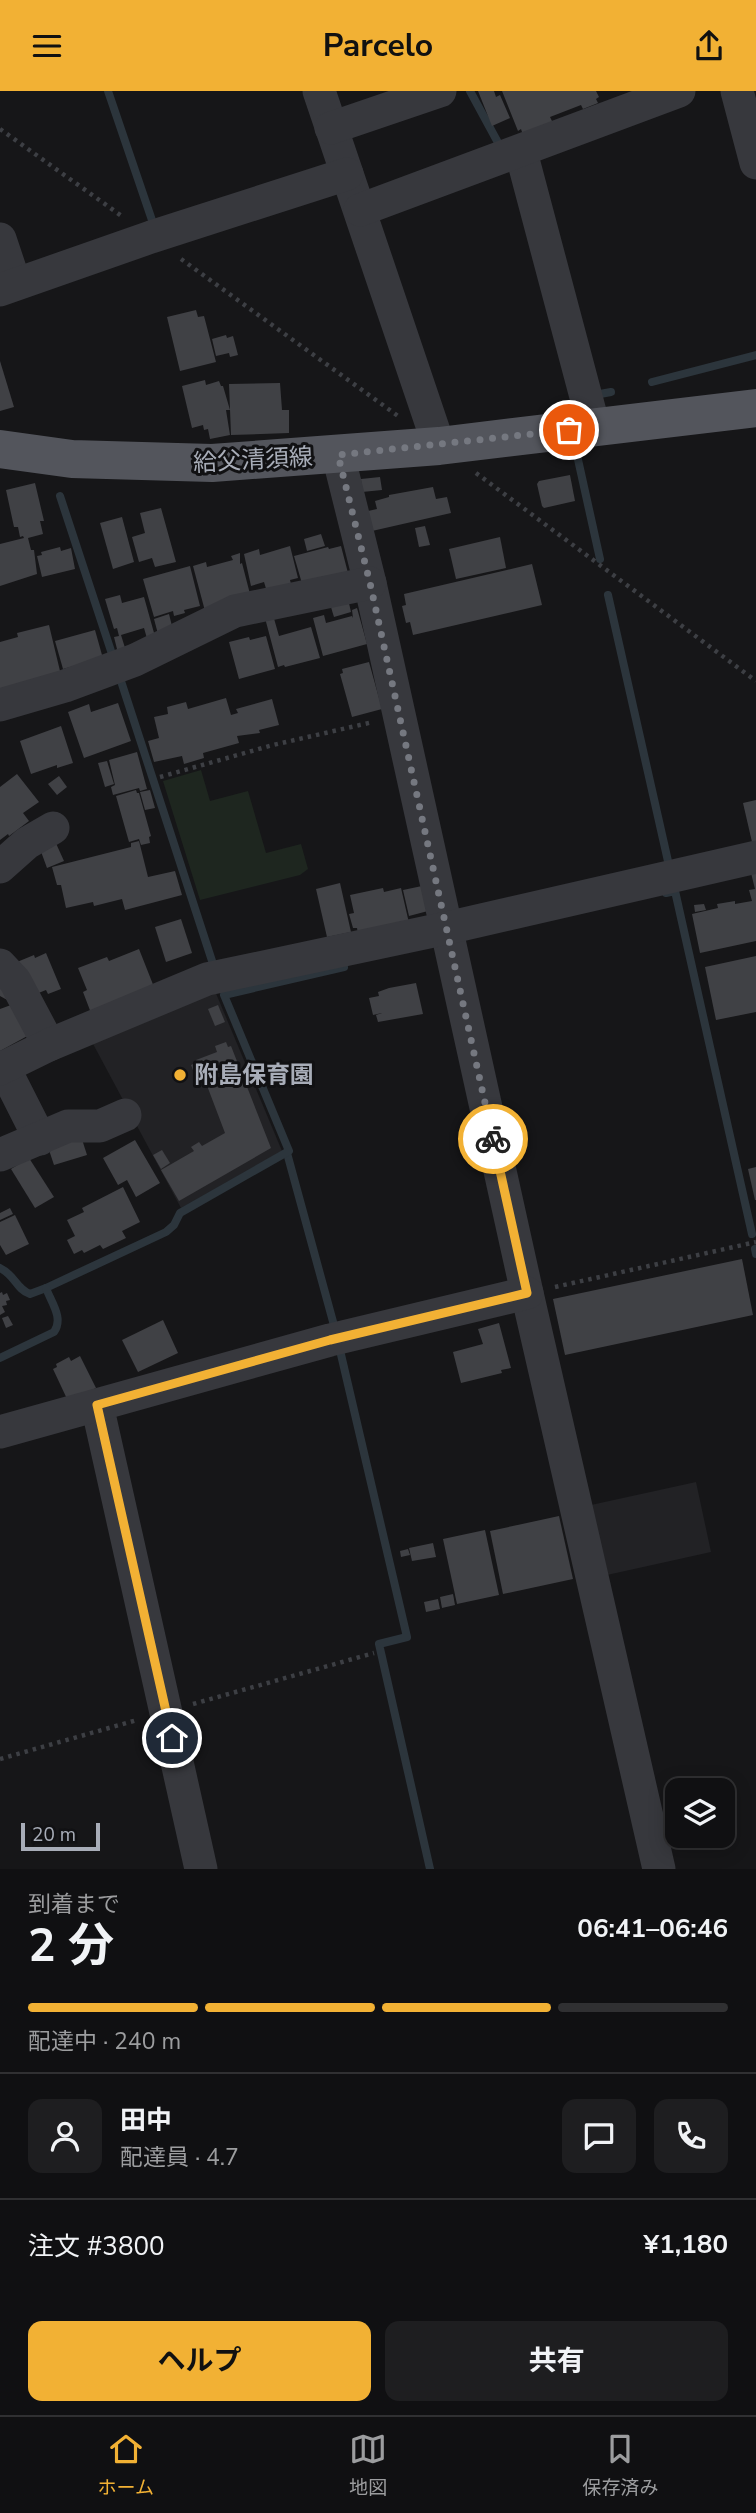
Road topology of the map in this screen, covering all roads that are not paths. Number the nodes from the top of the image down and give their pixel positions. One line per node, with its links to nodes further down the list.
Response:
1 (319, 91): 5 (street)
2 (440, 91): 5 (street)
3 (679, 91): 6 (street)
4 (737, 91): 7 (street)
5 (331, 128): 8 (street)
6 (520, 152): 9 (street); 13 (street)
7 (756, 163)
8 (346, 174): 9 (street); 11 (street)
9 (360, 211): 14 (street)
10 (0, 239): 11 (street)
11 (8, 287)
12 (756, 408): 13 (main road, 給父清須線)
13 (594, 427): 14 (main road, 給父清須線)
14 (439, 446): 16 (main road, 給父清須線)
15 (0, 449): 16 (main road, 給父清須線)
16 (338, 455): 17 (street)
17 (370, 583): 18 (street); 22 (street)
18 (0, 705)
19 (53, 828): 21 (street)
20 (756, 857): 22 (street)
21 (0, 867)
22 (447, 928): 24 (street); 29 (street)
23 (0, 965): 24 (street)
24 (49, 1045): 25 (street)
25 (2, 1069): 27 (street)
26 (125, 1115): 27 (street)
27 (40, 1139): 28 (street)
28 (0, 1155)
29 (527, 1293): 30 (street); 33 (street)
30 (97, 1405): 31 (street); 32 (street)
31 (0, 1432)
32 (201, 1869)
33 (659, 1869)

